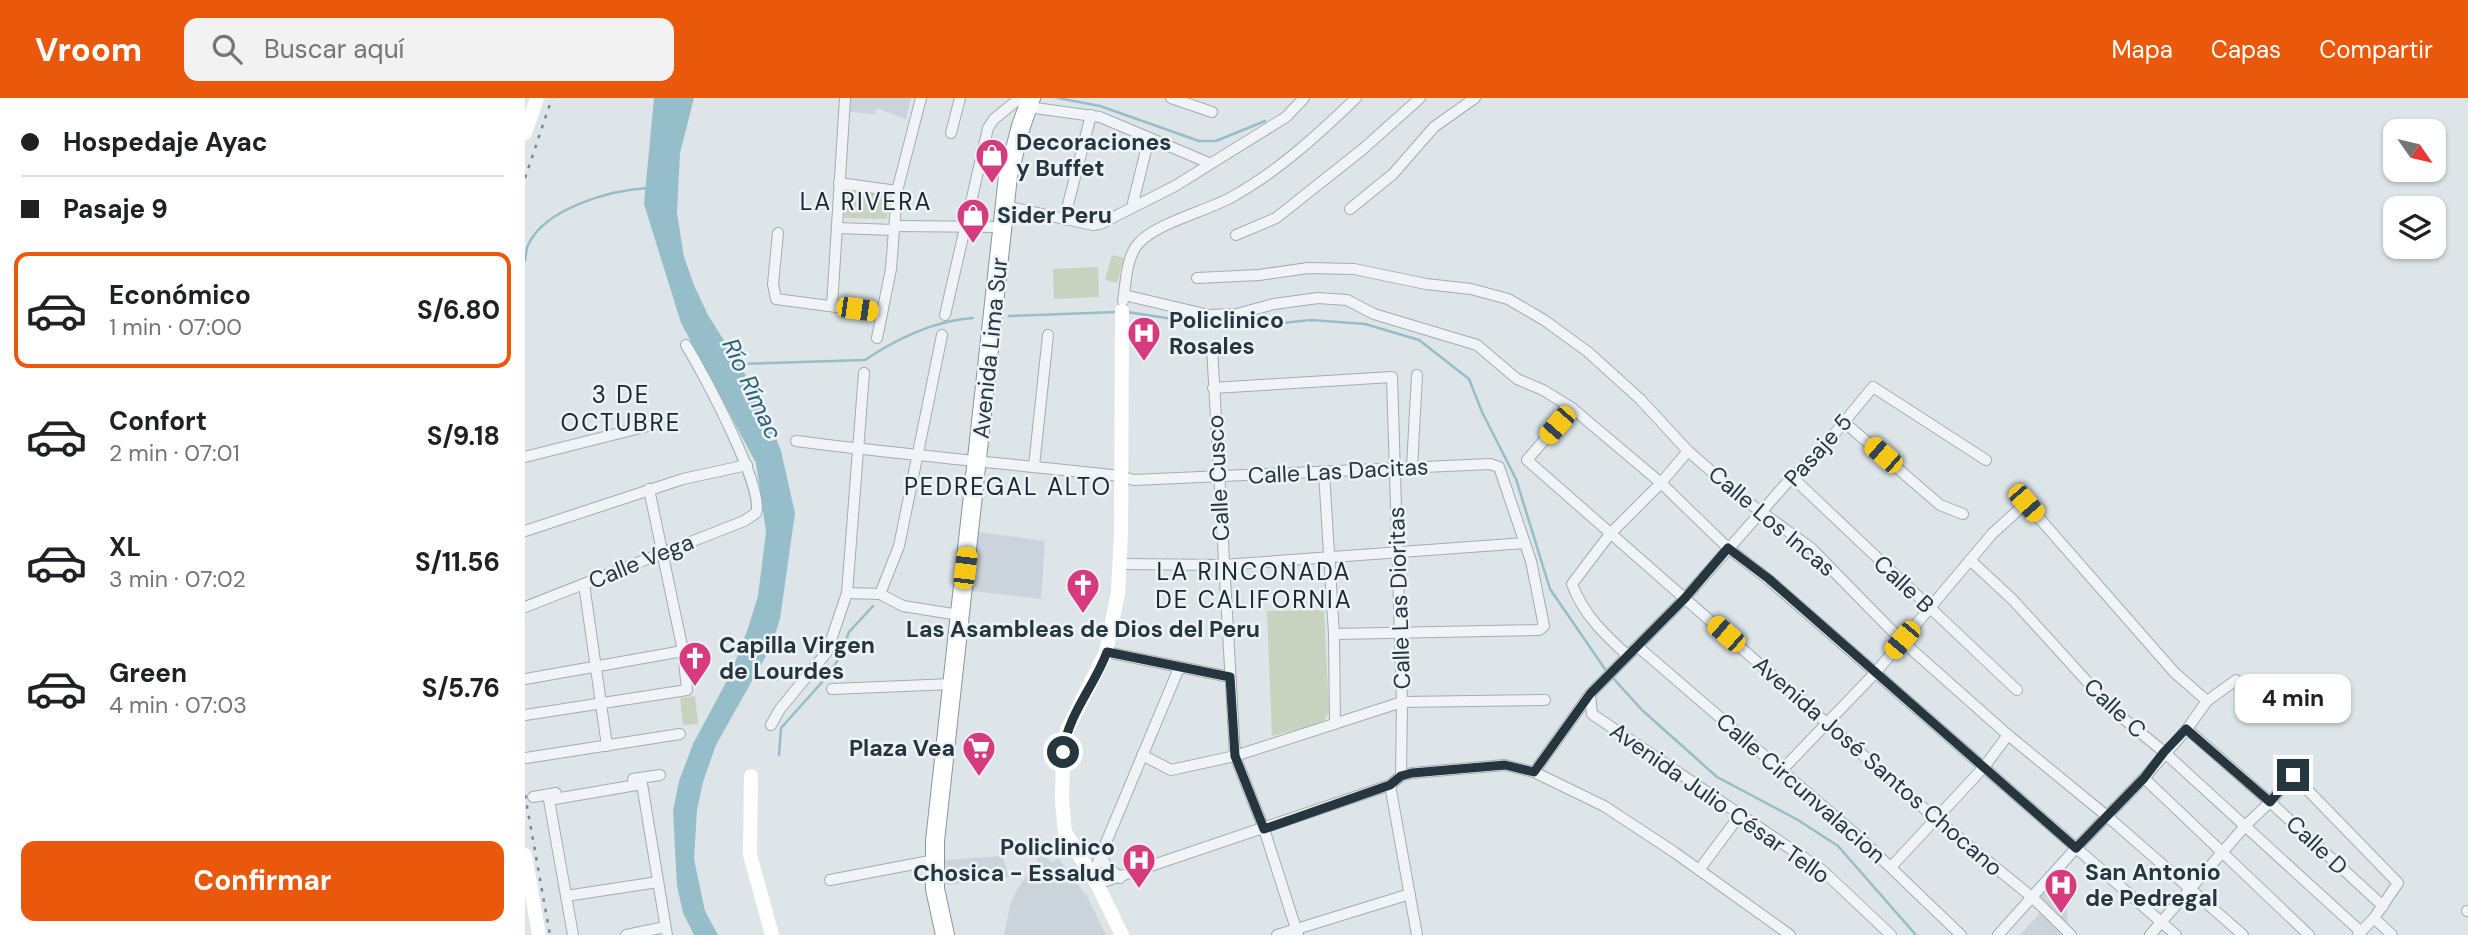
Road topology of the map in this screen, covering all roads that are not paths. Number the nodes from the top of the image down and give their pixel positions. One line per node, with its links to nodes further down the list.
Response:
1 (537, 98): 14 (street)
2 (845, 98): 17 (street)
3 (921, 98): 18 (street)
4 (960, 98): 13 (street)
5 (1171, 98): 11 (street)
6 (1304, 98): 16 (street)
7 (1356, 98): 30 (street)
8 (1420, 98): 28 (street)
9 (1475, 98): 21 (street)
10 (1026, 100): 12 (street); 19 (highway, Avenida Lima Sur); 26 (street)
11 (1212, 112)
12 (1091, 115): 15 (street); 22 (street)
13 (951, 133)
14 (525, 134)
15 (1149, 138): 16 (street); 20 (street)
16 (1209, 163): 20 (street)
17 (839, 183): 18 (street); 23 (street)
18 (897, 191): 24 (street)
19 (1005, 206): 22 (street); 25 (highway, Avenida Lima Sur)
20 (1132, 207): 22 (street)
21 (1350, 209)
22 (1064, 219)
23 (837, 228): 24 (street); 31 (street)
24 (894, 228): 26 (street); 33 (street)
25 (1002, 228): 26 (street); 51 (highway, Avenida Lima Sur)
26 (964, 229): 34 (street)
27 (778, 233): 31 (street)
28 (1236, 235)
29 (1197, 278): 48 (street, Calle Los Incas)
30 (1124, 295): 32 (street); 43 (street)
31 (832, 306): 33 (street)
32 (1122, 312): 58 (street)
33 (882, 313): 37 (street)
34 (945, 315)
35 (942, 335): 50 (street)
36 (1048, 335): 54 (street)
37 (877, 338)
38 (686, 345): 53 (street)
39 (1212, 347): 42 (street, Calle Cusco)
40 (864, 373): 47 (street)
41 (1417, 375): 55 (street)
42 (1213, 388): 56 (street, Calle Las Dioritas); 59 (street, Calle Cusco)
43 (1572, 408): 61 (street); 66 (street, Avenida José Santos Chocano)
44 (1844, 422): 52 (street, Pasaje 5); 60 (street, Pasaje 5); 64 (street)
45 (656, 424): 49 (street)
46 (796, 441): 47 (street, Calle Las Dacitas)
47 (859, 449): 50 (street, Calle Las Dacitas); 76 (street)
48 (1688, 451): 61 (street); 63 (street, Calle Los Incas)
49 (525, 457)
50 (917, 457): 51 (street, Calle Las Dacitas); 77 (street)
51 (977, 460): 54 (street, Calle Las Dacitas); 81 (highway, Avenida Lima Sur)
52 (1986, 460)
53 (747, 465): 62 (street); 69 (street, Calle Vega)
54 (1034, 466): 58 (street, Calle Las Dacitas)
55 (1412, 467): 56 (street, Calle Las Dacitas); 67 (street, Calle Las Dacitas)
56 (1394, 468): 57 (street, Calle Las Dacitas); 70 (street, Calle Las Dioritas)
57 (1324, 472): 59 (street, Calle Las Dacitas); 71 (street)
58 (1120, 476): 59 (street, Calle Las Dacitas); 73 (street)
59 (1217, 477): 74 (street, Calle Cusco)
60 (1792, 478): 63 (street, Pasaje 5); 80 (street, Calle B)
61 (1661, 483): 66 (street); 68 (street)
62 (649, 489): 65 (street); 69 (street)
63 (1763, 511): 68 (street, Pasaje 5); 84 (street, Calle Los Incas)
64 (1963, 514)
65 (525, 531)
66 (1610, 534): 78 (street, Avenida José Santos Chocano); 88 (street)
67 (1525, 543): 70 (street); 83 (street)
68 (1728, 548): 78 (street, Pasaje 5); 91 (street)
69 (663, 552): 75 (street, Calle Vega); 86 (street)
70 (1397, 553): 71 (street); 83 (street, Calle Las Dioritas)
71 (1330, 556): 74 (street); 82 (street)
72 (1970, 560): 80 (street); 100 (street); 111 (street, Calle C)
73 (1121, 564): 74 (street); 87 (street)
74 (1223, 565): 92 (street, Calle Cusco)
75 (584, 584): 79 (street, Calle Vega); 89 (street)
76 (847, 593): 77 (street); 106 (street)
77 (880, 594): 81 (street)
78 (1685, 598): 85 (street, Pasaje 5); 105 (street, Avenida José Santos Chocano)
79 (525, 607)
80 (1931, 608): 84 (street); 97 (street, Calle B)
81 (959, 615): 95 (highway, Avenida Lima Sur)
82 (1333, 634): 83 (street); 104 (street)
83 (1400, 634): 101 (street, Calle Las Dioritas)
84 (1902, 640): 91 (street); 109 (street, Calle Los Incas)
85 (1637, 646): 88 (street, Pasaje 5); 116 (street, Calle Circunvalacion)
86 (683, 651): 89 (street); 102 (street)
87 (1107, 652): 90 (street); 139 (street)
88 (1627, 655): 98 (street, Pasaje 5)
89 (596, 667): 93 (street); 102 (street)
90 (1179, 668): 92 (street); 112 (street)
91 (1876, 673): 105 (street); 115 (street)
92 (1230, 677): 113 (street, Calle Cusco)
93 (525, 679)
94 (2236, 680): 100 (street)
95 (952, 684): 96 (street); 134 (highway, Avenida Lima Sur)
96 (832, 689)
97 (2017, 690)
98 (1590, 694): 117 (street, Pasaje 5); 125 (street, Avenida Julio César Tello)
99 (1545, 700): 101 (street)
100 (2207, 701): 107 (street)
101 (1402, 702): 104 (street); 120 (street, Calle Las Dioritas)
102 (601, 703): 103 (street); 110 (street)
103 (525, 715)
104 (1335, 724): 113 (street)
105 (1828, 724): 116 (street); 127 (street, Avenida José Santos Chocano)
106 (771, 725)
107 (2186, 729): 111 (street); 124 (street, Calle D)
108 (680, 734): 110 (street)
109 (2008, 735): 115 (street); 126 (street, Calle Los Incas)
110 (607, 746): 114 (street)
111 (2164, 752): 121 (street); 128 (street, Calle C)
112 (1142, 755): 113 (street); 133 (street)
113 (1235, 756): 129 (street, Calle Cusco)
114 (526, 758)
115 (1984, 767): 127 (street); 130 (street)
116 (1782, 770): 135 (street, Calle Circunvalacion)
117 (1534, 772): 120 (street); 136 (street)
118 (660, 775): 123 (street)
119 (751, 776): 154 (street)
120 (1401, 776): 122 (street)
121 (2144, 778): 126 (street); 131 (street)
122 (1390, 785): 129 (street); 142 (street)
123 (533, 797)
124 (2270, 802): 128 (street); 145 (street, Calle D); 145 (street)
125 (1740, 815): 136 (street); 160 (street, Avenida Julio César Tello)
126 (2108, 817): 130 (street); 141 (street, Calle Los Incas)
127 (1936, 819): 135 (street); 144 (street, Avenida José Santos Chocano)
128 (2246, 825): 131 (street); 150 (street, Calle C)
129 (1264, 829): 137 (street); 149 (street, Calle Cusco)
130 (2076, 848): 144 (street); 147 (street)
131 (2222, 852): 141 (street); 167 (street)
132 (525, 855): 151 (street)
133 (1101, 855): 137 (street); 139 (street)
134 (935, 860): 138 (street); 155 (highway, Avenida Lima Sur)
135 (1891, 867): 161 (street, Calle Circunvalacion)
136 (1699, 870): 159 (street)
137 (1120, 878): 139 (street)
138 (830, 880)
139 (1095, 880): 156 (street)
140 (658, 882): 143 (street); 143 (street); 148 (street)
141 (2191, 888): 147 (street); 166 (street, Calle Los Incas)
142 (1410, 894): 149 (street); 158 (street)
143 (566, 897): 152 (street)
144 (2032, 897): 162 (street); 163 (street, Avenida José Santos Chocano)
145 (2383, 905): 146 (street)
146 (2374, 918): 150 (street); 168 (street)
147 (2161, 922): 164 (street); 165 (street)
148 (666, 931): 153 (street)
149 (1297, 932): 157 (street)
150 (2360, 934)
151 (539, 935)
152 (573, 935)
153 (627, 935)
154 (772, 935)
155 (945, 935)
156 (1122, 935)
157 (1277, 935)
158 (1417, 935)
159 (1790, 935)
160 (1891, 935)
161 (1961, 935)
162 (1998, 935)
163 (2071, 935)
164 (2150, 935)
165 (2176, 935)
166 (2243, 935)
167 (2309, 935)
168 (2392, 935)

